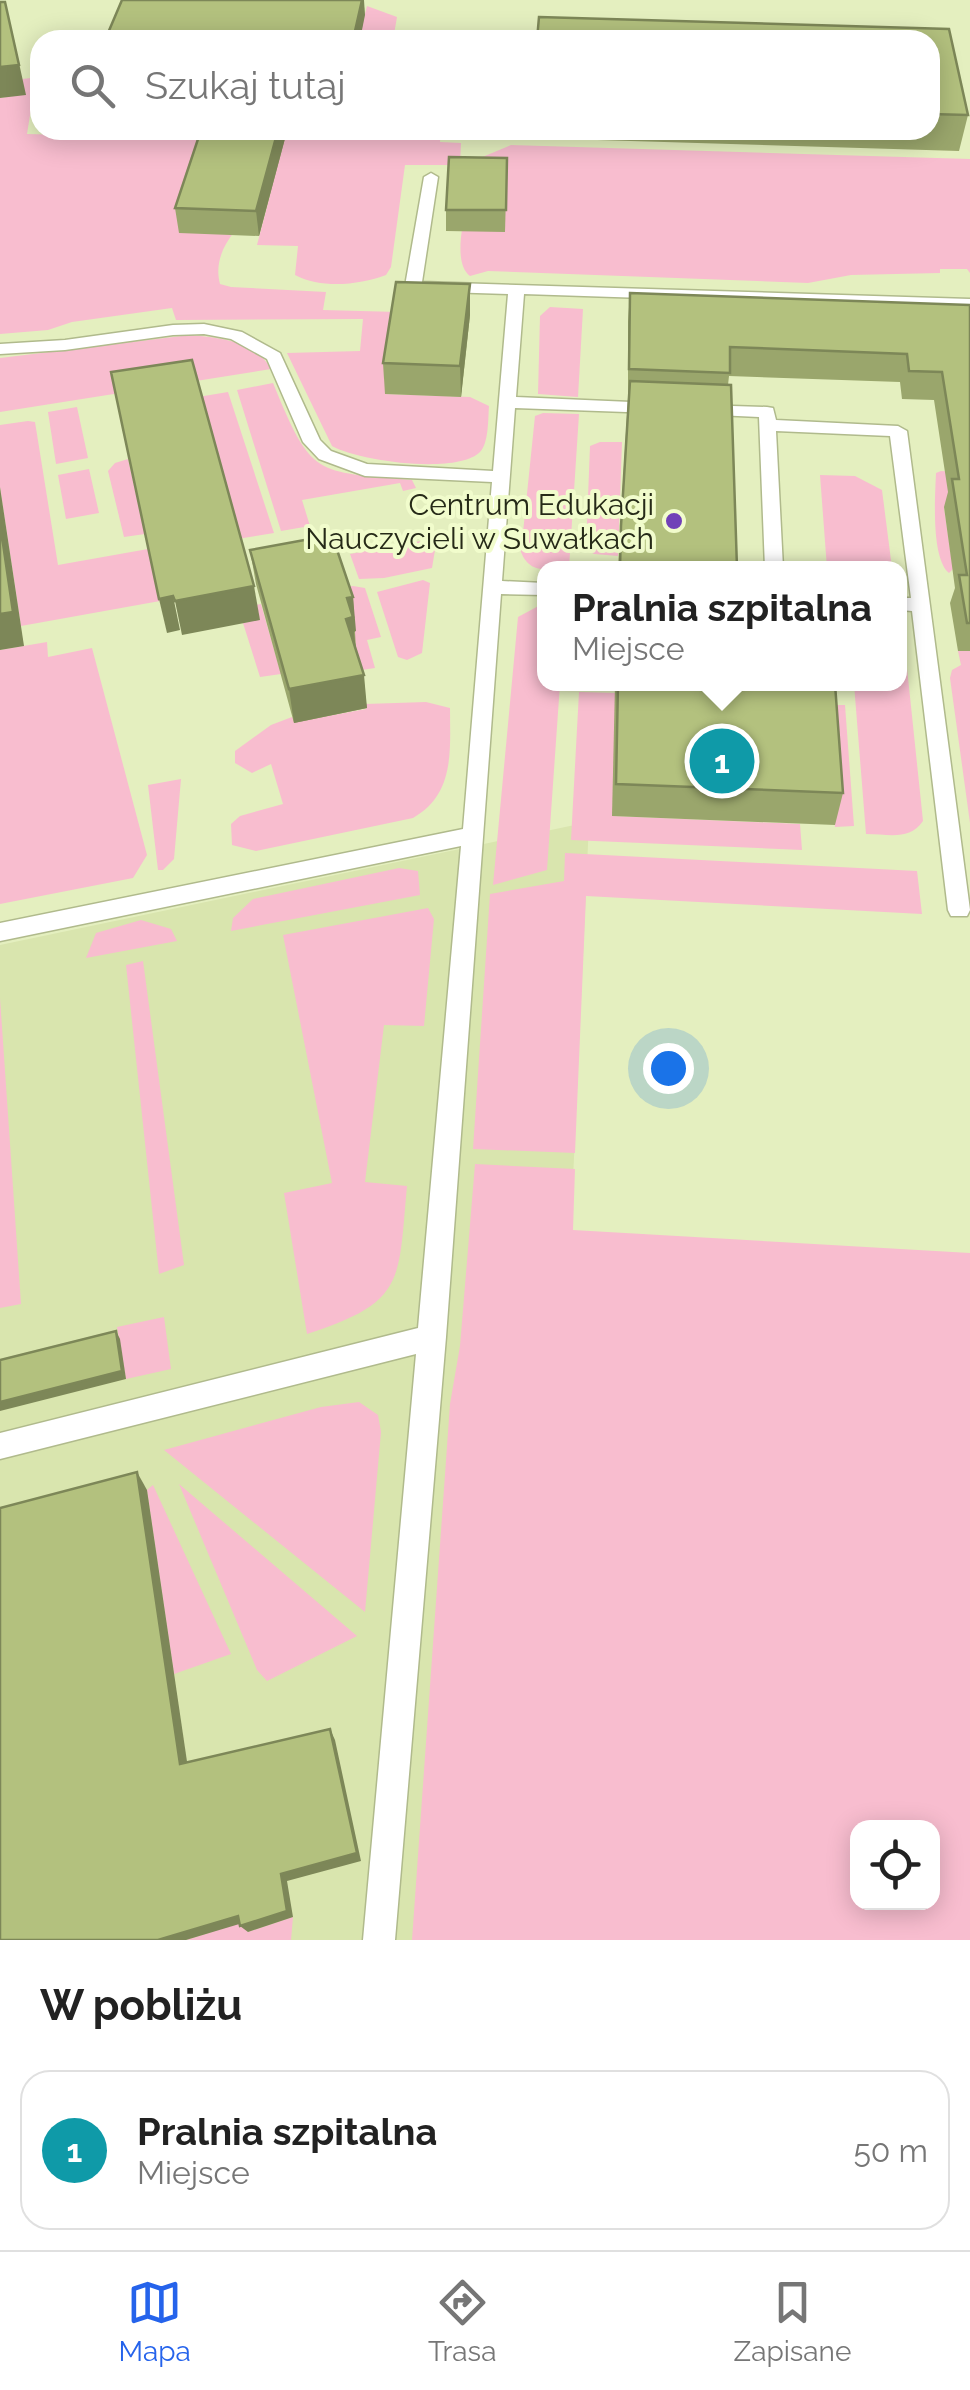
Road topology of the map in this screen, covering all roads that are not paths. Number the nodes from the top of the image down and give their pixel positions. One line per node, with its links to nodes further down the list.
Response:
1 (431, 176): 2 (lane)
2 (516, 289): 3 (lane); 5 (lane)
3 (970, 304)
4 (0, 349): 7 (lane)
5 (508, 402): 6 (lane); 7 (lane)
6 (767, 425): 8 (lane); 9 (lane)
7 (502, 477): 11 (lane)
8 (774, 561)
9 (907, 561)
10 (907, 562): 13 (lane)
11 (494, 587): 12 (lane); 14 (lane)
12 (537, 589)
13 (910, 605): 15 (lane)
14 (473, 835): 16 (lane); 17 (lane)
15 (959, 910)
16 (0, 932)
17 (433, 1336): 18 (lane); 19 (lane)
18 (0, 1446)
19 (379, 1940)

